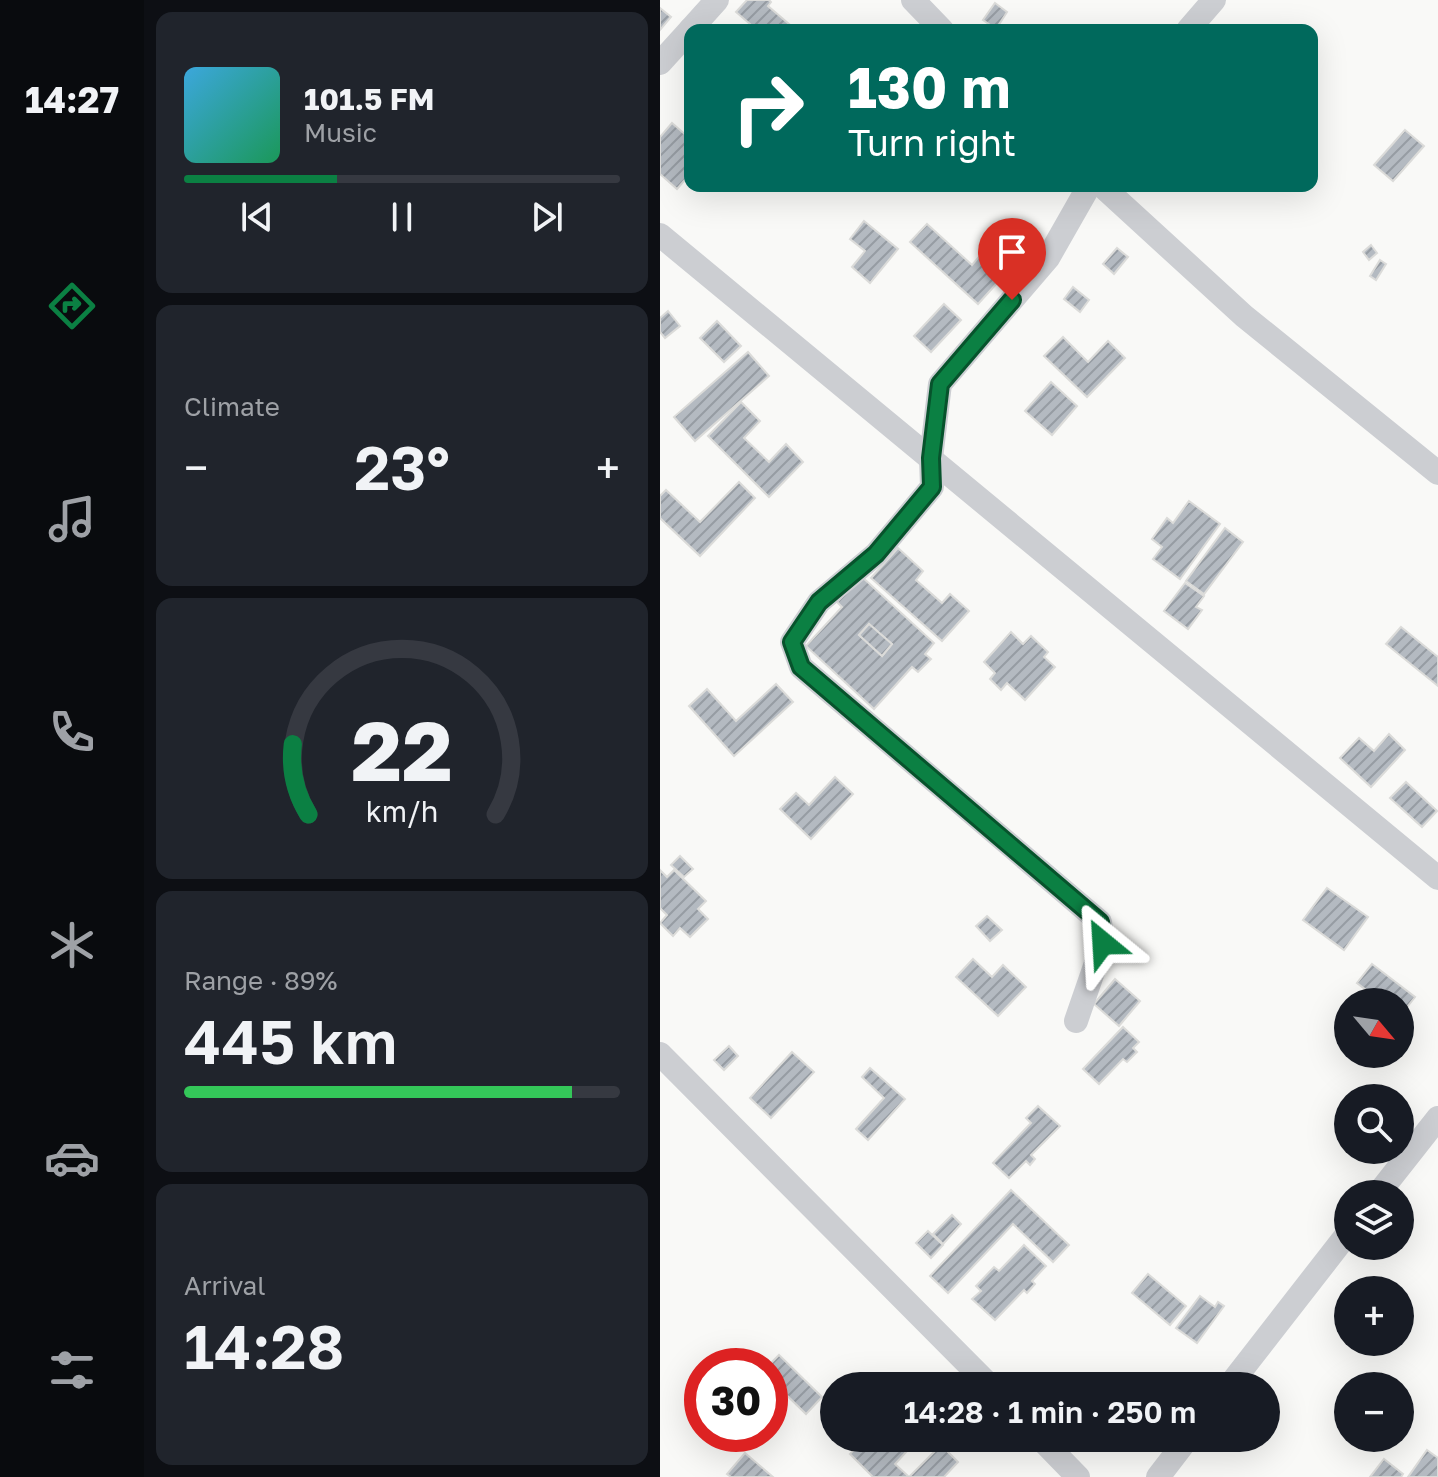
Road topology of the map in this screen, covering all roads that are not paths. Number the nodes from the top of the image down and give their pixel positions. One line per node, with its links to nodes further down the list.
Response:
1 (717, 0): 4 (street)
2 (913, 0): 5 (street)
3 (1214, 0): 6 (street)
4 (695, 24)
5 (936, 24)
6 (1193, 24)
7 (684, 37): 8 (street)
8 (660, 63)
9 (1086, 192): 12 (street)
10 (1109, 192): 13 (street)
11 (660, 235): 12 (street)
12 (931, 458): 14 (street); 15 (street)
13 (1438, 473)
14 (1438, 878)
15 (1076, 1021)
16 (660, 1054): 20 (street)
17 (1438, 1118): 18 (street)
18 (1389, 1180)
19 (1334, 1251): 21 (street)
20 (976, 1372)
21 (1240, 1372)
22 (1054, 1452): 24 (street)
23 (1177, 1452): 25 (street)
24 (1078, 1477)
25 (1158, 1477)

